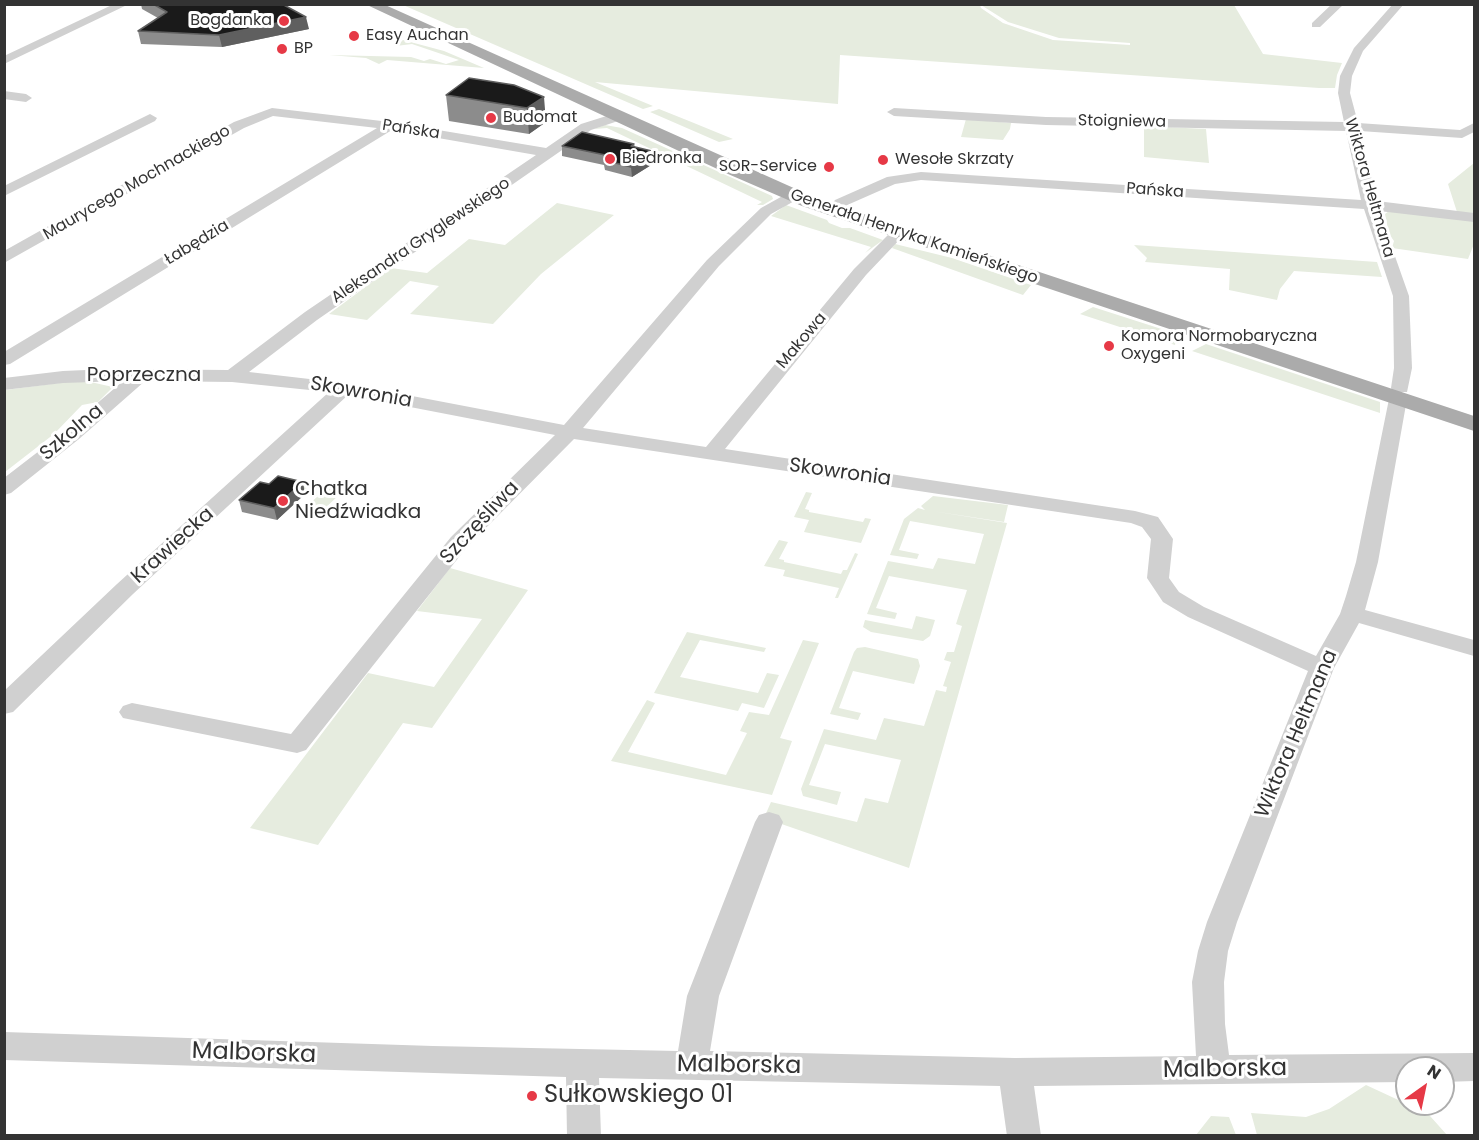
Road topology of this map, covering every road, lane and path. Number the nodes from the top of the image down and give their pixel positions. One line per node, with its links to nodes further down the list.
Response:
1 (114, 4): 8 (street)
2 (124, 4): 8 (street)
3 (370, 4): 14 (main road, Generała Henryka Kamieńskiego)
4 (386, 4): 24 (main road, Generała Henryka Kamieńskiego)
5 (1339, 4): 7 (street)
6 (1395, 5): 17 (street, Wiktora Heltmana)
7 (1316, 25)
8 (70, 31): 9 (street)
9 (4, 61)
10 (4, 95): 11 (street)
11 (26, 98)
12 (272, 112): 16 (street, Pańska); 28 (street, Maurycego Mochnackiego)
13 (894, 112): 17 (street, Stoigniewa)
14 (616, 117): 19 (street, Aleksandra Gryglewskiego); 23 (main road, Generała Henryka Kamieńskiego)
15 (150, 118): 21 (street)
16 (390, 126): 19 (street, Pańska); 29 (street, Łabędzia)
17 (1351, 127): 18 (street, Stoigniewa); 25 (street, Wiktora Heltmana)
18 (1470, 133)
19 (550, 153): 31 (street, Aleksandra Gryglewskiego)
20 (4, 175): 21 (street)
21 (29, 179): 22 (street)
22 (4, 192)
23 (793, 196): 27 (main road, Generała Henryka Kamieńskiego); 38 (street, Szczęśliwa)
24 (840, 203): 25 (street, Pańska); 35 (main road, Generała Henryka Kamieńskiego)
25 (1370, 205): 26 (street, Pańska); 35 (street, Wiktora Heltmana)
26 (1474, 217)
27 (898, 233): 35 (main road, Generała Henryka Kamieńskiego); 39 (street, Makowa)
28 (4, 258)
29 (4, 360)
30 (139, 376): 31 (street, Poprzeczna); 33 (street, Poprzeczna); 40 (street, Szkolna)
31 (232, 376): 32 (street, Poprzeczna)
32 (283, 380): 34 (street, Skowronia)
33 (4, 384)
34 (344, 389): 38 (street, Skowronia); 44 (street, Krawiecka)
35 (1399, 393): 36 (main road, Generała Henryka Kamieńskiego); 37 (main road, Generała Henryka Kamieńskiego); 41 (street, Wiktora Heltmana)
36 (1474, 412)
37 (1474, 424)
38 (569, 432): 39 (street, Skowronia); 45 (street, Szczęśliwa)
39 (711, 454): 43 (street, Skowronia)
40 (4, 489)
41 (1352, 614): 42 (street); 43 (street, Wiktora Heltmana)
42 (1474, 648)
43 (1322, 668): 51 (street, Wiktora Heltmana)
44 (4, 706)
45 (132, 712)
46 (769, 822): 49 (street)
47 (4, 1046): 48 (street, Malborska)
48 (582, 1062): 49 (street, Malborska); 53 (street)
49 (694, 1065): 52 (street, Malborska)
50 (1474, 1067): 51 (street, Malborska)
51 (1214, 1070): 52 (street, Malborska)
52 (1015, 1072): 54 (street)
53 (584, 1136)
54 (1024, 1136)

